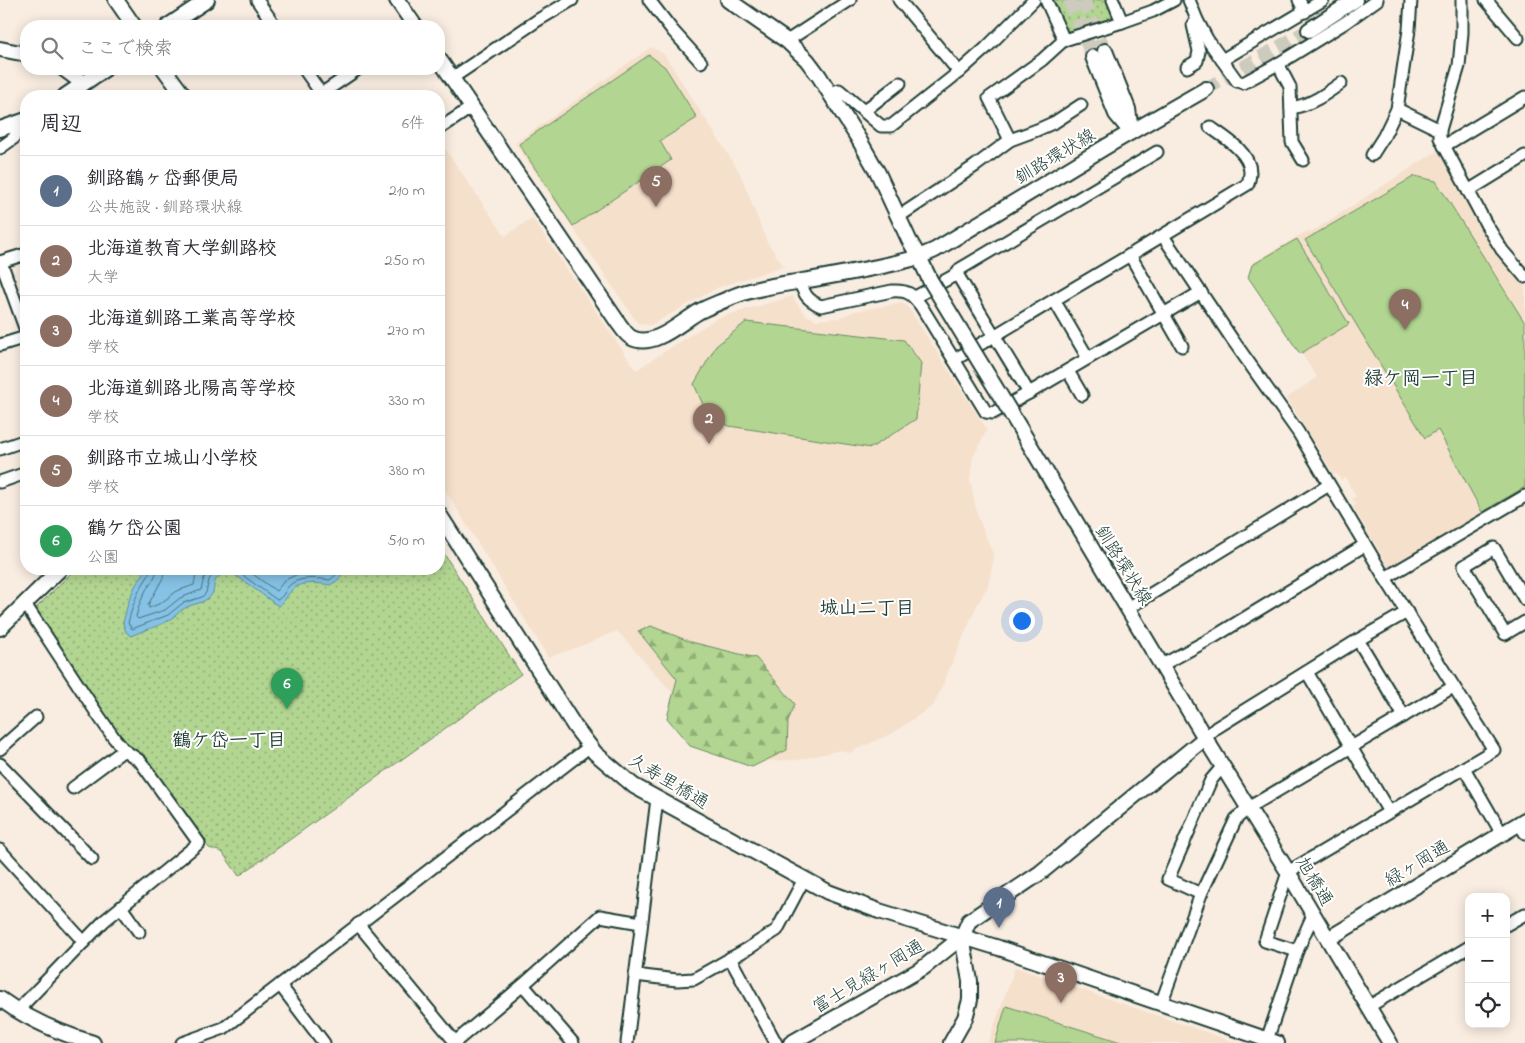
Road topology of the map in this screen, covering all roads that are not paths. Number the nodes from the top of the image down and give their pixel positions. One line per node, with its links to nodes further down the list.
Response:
1 (116, 0): 23 (street)
2 (207, 0): 24 (street)
3 (257, 0): 25 (street)
4 (397, 0): 26 (street)
5 (572, 0): 47 (street)
6 (649, 0): 37 (street)
7 (728, 0): 32 (street)
8 (850, 0): 32 (street)
9 (899, 0): 41 (street)
10 (1034, 0): 41 (street)
11 (1046, 0): 31 (street)
12 (1113, 0): 28 (street)
13 (1174, 0): 28 (street)
14 (1190, 0): 27 (street)
15 (1299, 0): 22 (street)
16 (1323, 0): 22 (street)
17 (1355, 0): 29 (street)
18 (1377, 0): 38 (street)
19 (1411, 0): 61 (street)
20 (1462, 0): 68 (street)
21 (1486, 0): 30 (street)
22 (1305, 12): 36 (street)
23 (130, 20)
24 (177, 20)
25 (271, 20)
26 (411, 20)
27 (1197, 20): 36 (street); 39 (street)
28 (1122, 22): 31 (street)
29 (1309, 30)
30 (1518, 38)
31 (1064, 40): 70 (street)
32 (787, 41): 56 (street)
33 (0, 49): 34 (street)
34 (20, 53)
35 (1099, 54): 69 (street)
36 (1222, 60): 38 (street)
37 (701, 62)
38 (1278, 64): 60 (street)
39 (1187, 67)
40 (445, 68): 47 (street)
41 (959, 72): 62 (street)
42 (72, 75): 49 (street)
43 (96, 75): 49 (street)
44 (168, 75): 53 (street)
45 (308, 75): 54 (street)
46 (350, 75): 55 (street)
47 (452, 78): 59 (street)
48 (1341, 82): 60 (street)
49 (83, 83): 52 (street)
50 (900, 83): 62 (street)
51 (1206, 89): 69 (street, 釧路環状線)
52 (73, 90)
53 (180, 90)
54 (319, 90)
55 (329, 90)
56 (830, 93): 62 (street); 78 (street)
57 (1525, 97): 71 (street)
58 (1081, 105): 70 (street)
59 (472, 107): 64 (street); 86 (street)
60 (1291, 108): 76 (street)
61 (1398, 109): 68 (street); 74 (street)
62 (864, 111)
63 (20, 123): 67 (street)
64 (445, 125)
65 (20, 127): 72 (street)
66 (1210, 127): 79 (street)
67 (0, 129)
68 (1440, 130): 71 (street)
69 (1131, 132): 82 (street, 釧路環状線)
70 (1010, 140): 78 (street)
71 (1444, 146): 77 (street)
72 (0, 148)
73 (1157, 152): 84 (street)
74 (1372, 156)
75 (1525, 156): 77 (street)
76 (1302, 160)
77 (1468, 191): 85 (street)
78 (898, 217): 82 (street)
79 (1163, 236): 80 (street); 87 (street)
80 (1130, 255): 89 (street); 90 (street)
81 (20, 256): 83 (street)
82 (919, 257): 86 (street); 113 (street, 釧路環状線, bridge)
83 (0, 262): 91 (street)
84 (957, 274): 88 (street); 92 (street)
85 (1525, 277)
86 (799, 281): 88 (street)
87 (1201, 292): 90 (street); 105 (street)
88 (915, 298): 97 (street)
89 (1054, 300): 92 (street); 96 (street)
90 (1163, 314): 95 (street); 96 (street)
91 (20, 315)
92 (994, 336): 97 (street); 99 (street)
93 (20, 339): 94 (street)
94 (0, 345)
95 (1182, 346)
96 (1088, 358): 98 (street)
97 (954, 360): 99 (street)
98 (1068, 370): 99 (street); 100 (street)
99 (1028, 393)
100 (1082, 395)
101 (20, 442): 102 (street)
102 (0, 449)
103 (20, 475): 104 (street)
104 (0, 482)
105 (1329, 485): 108 (street); 113 (street)
106 (1525, 496): 110 (street)
107 (445, 523): 124 (street, 久寿里橋通)
108 (1365, 545): 110 (street); 118 (street)
109 (54, 575): 112 (street)
110 (1385, 578): 114 (street)
111 (1525, 600): 115 (street)
112 (25, 604): 116 (street); 127 (street)
113 (1128, 608): 118 (street, 釧路環状線)
114 (1407, 612): 117 (street); 120 (street)
115 (1525, 622)
116 (0, 628)
117 (1358, 640): 119 (street); 121 (street)
118 (1162, 665): 123 (street, 釧路環状線)
119 (1307, 672): 123 (street); 125 (street)
120 (1453, 687): 121 (street); 130 (street)
121 (1404, 716): 125 (street)
122 (36, 717): 126 (street)
123 (1205, 738): 129 (street, 旭橋通); 149 (street)
124 (589, 747): 132 (street, 久寿里橋通); 147 (street)
125 (1352, 748): 133 (street); 134 (street)
126 (0, 749)
127 (124, 750): 131 (street); 142 (street)
128 (0, 764): 138 (street)
129 (1223, 766): 133 (street, 旭橋通); 141 (street)
130 (1464, 768): 134 (street); 136 (street)
131 (74, 788)
132 (657, 799): 140 (street, 久寿里橋通); 145 (street)
133 (1248, 808): 139 (street, 旭橋通); 141 (street)
134 (1389, 812): 139 (street)
135 (1523, 826): 136 (street, 緑ヶ岡通)
136 (1502, 834): 150 (street, 緑ヶ岡通)
137 (0, 850): 151 (street)
138 (92, 860)
139 (1288, 872): 144 (street, 旭橋通); 153 (street)
140 (804, 879): 149 (street, 久寿里橋通); 154 (street)
141 (1201, 894): 159 (street)
142 (121, 907): 148 (street); 151 (street)
143 (1525, 914): 146 (street)
144 (1313, 915): 150 (street, 旭橋通); 153 (street)
145 (641, 922): 155 (street); 156 (street)
146 (1510, 923)
147 (358, 924): 157 (street); 166 (street)
148 (139, 932)
149 (962, 937): 159 (street, 久寿里橋通); 170 (street, 富士見緑ヶ岡通); 171 (street)
150 (1328, 939): 160 (street, 旭橋通)
151 (84, 942): 161 (street)
152 (1465, 949): 160 (street)
153 (1297, 951): 162 (street)
154 (730, 958): 155 (street); 169 (street)
155 (635, 975): 168 (street)
156 (523, 985): 166 (street); 167 (street)
157 (280, 986): 164 (street); 165 (street)
158 (0, 999): 161 (street)
159 (1162, 1004): 162 (street, 久寿里橋通)
160 (1368, 1007): 172 (street, 旭橋通)
161 (17, 1011): 163 (street)
162 (1272, 1041)
163 (93, 1043)
164 (182, 1043)
165 (324, 1043)
166 (455, 1043)
167 (573, 1043)
168 (627, 1043)
169 (776, 1043)
170 (791, 1043)
171 (951, 1043)
172 (1390, 1043)

